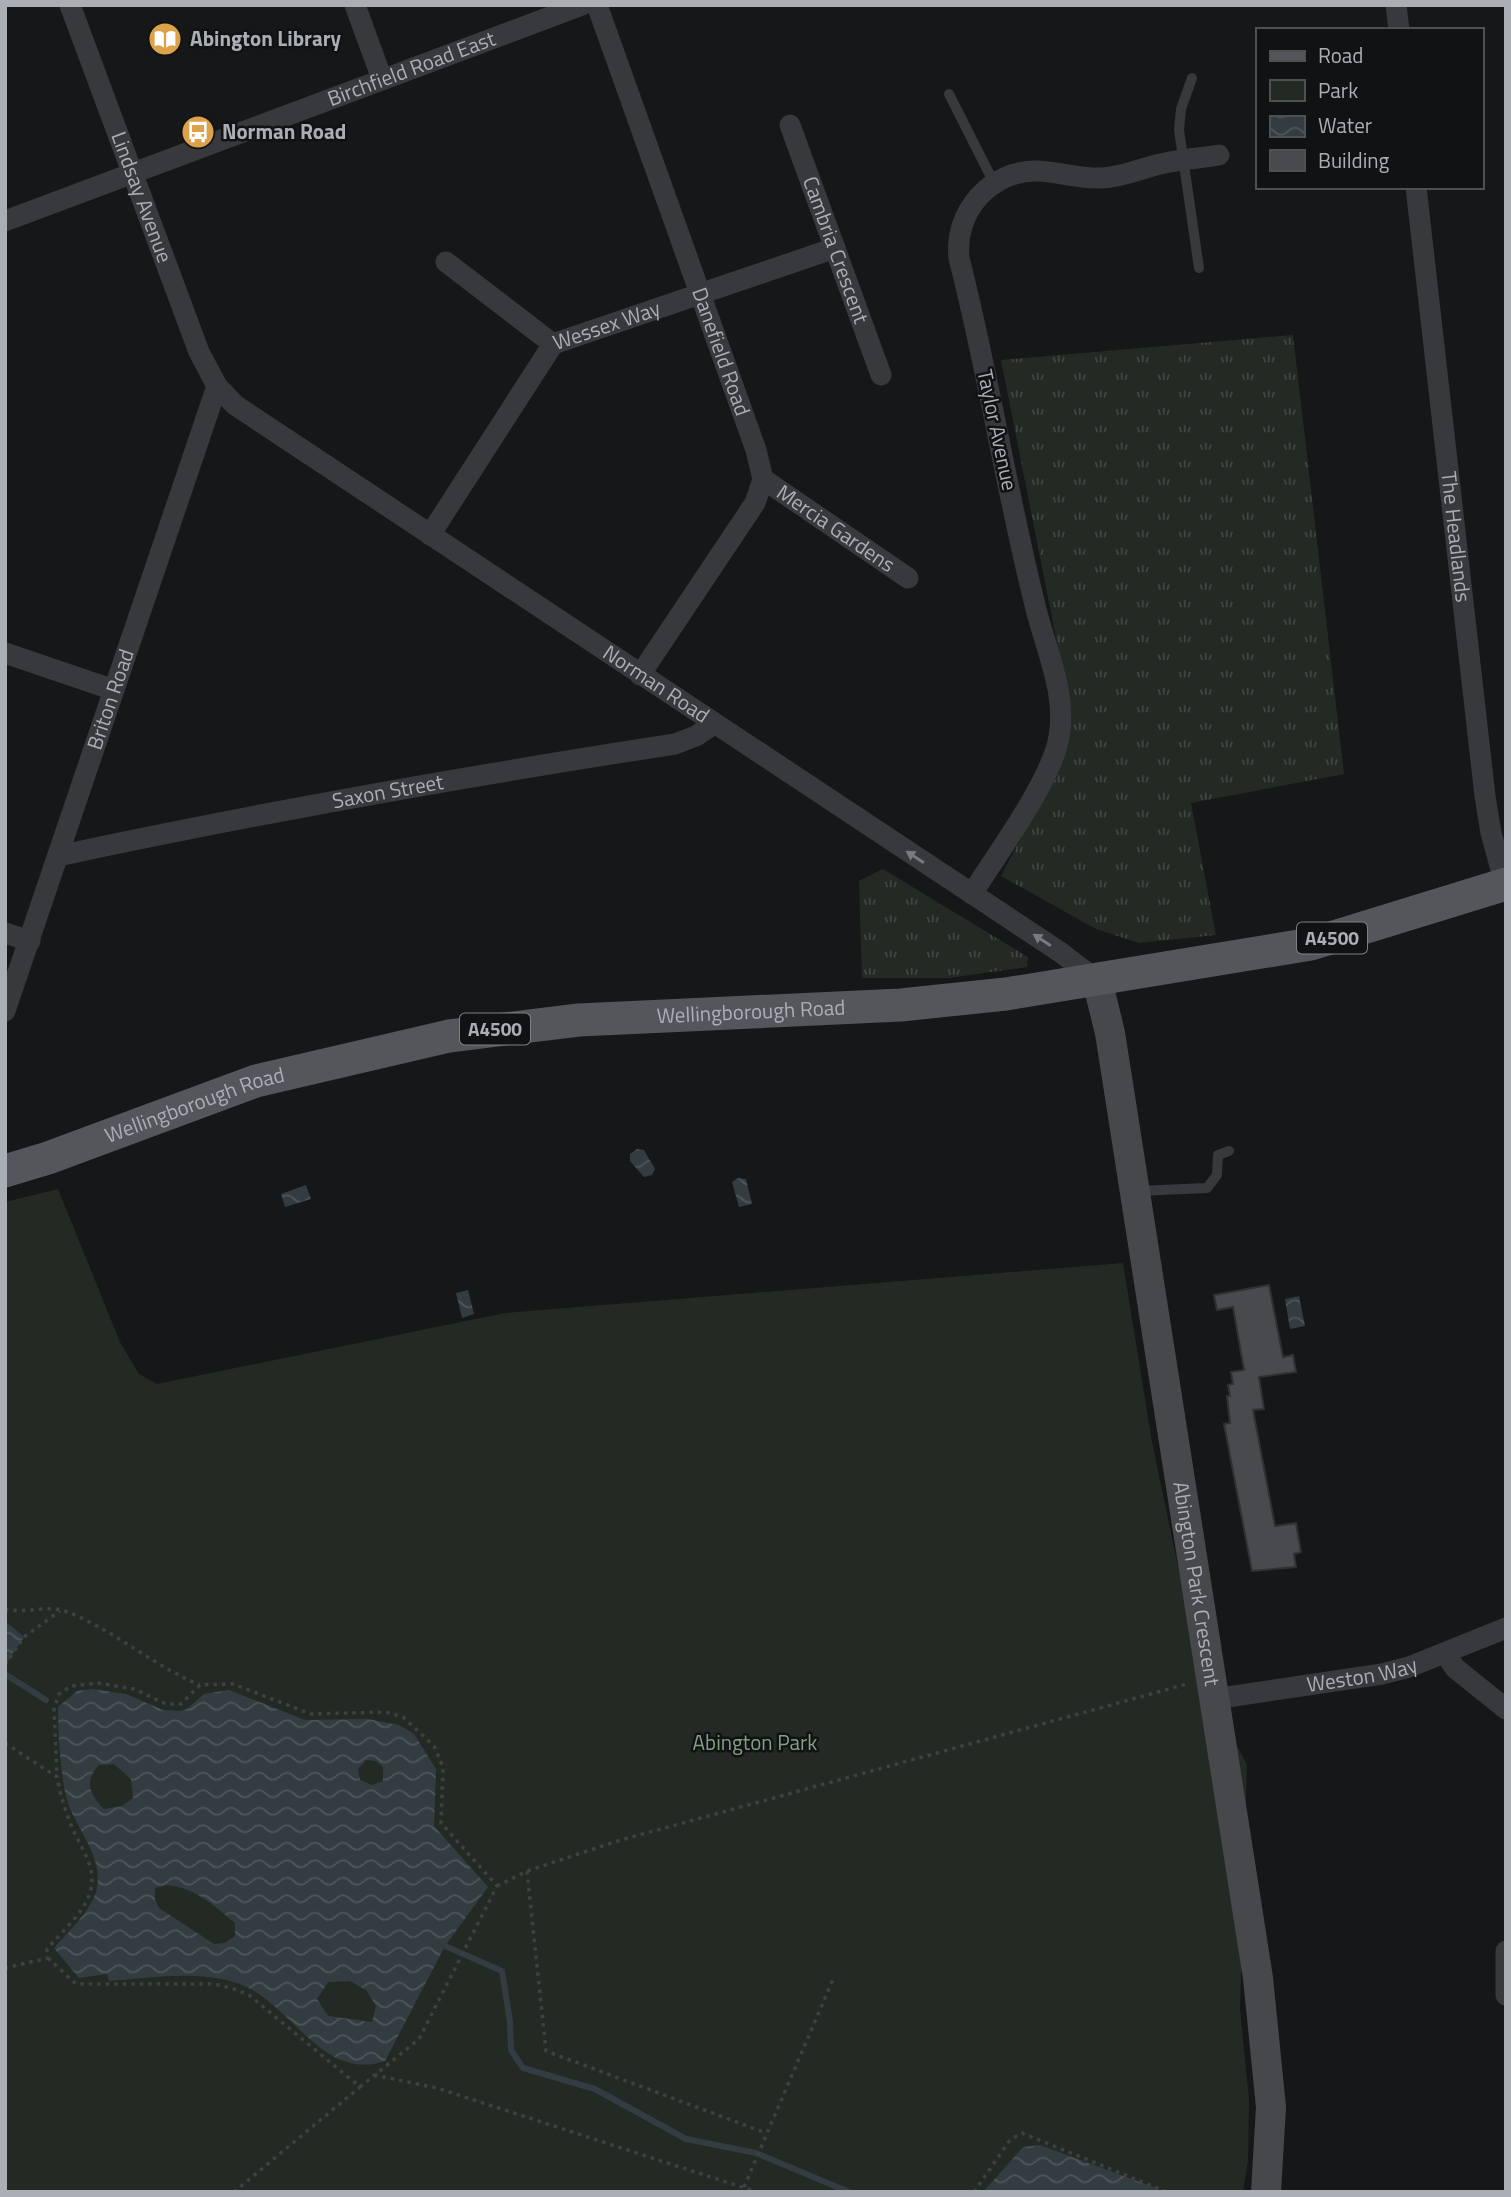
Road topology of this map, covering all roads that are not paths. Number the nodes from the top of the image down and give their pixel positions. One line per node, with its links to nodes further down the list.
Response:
1 (70, 5): 13 (street, Lindsay Avenue)
2 (355, 5): 8 (street)
3 (582, 5): 8 (street, Birchfield Road East)
4 (597, 5): 20 (street, Danefield Road)
5 (1396, 5): 6 (street)
6 (1399, 28)
7 (1192, 78): 12 (lane)
8 (382, 79): 13 (street, Birchfield Road East)
9 (949, 94): 14 (lane)
10 (790, 125): 17 (street, Cambria Crescent)
11 (1219, 155): 12 (street, Taylor Avenue)
12 (1184, 160): 14 (street, Taylor Avenue); 19 (lane)
13 (133, 173): 16 (street, Birchfield Road East); 23 (street, Lindsay Avenue)
14 (994, 184): 33 (street, Taylor Avenue)
15 (1416, 189): 32 (street, The Headlands)
16 (5, 221)
17 (835, 248): 20 (street, Wessex Way); 22 (street, Cambria Crescent)
18 (446, 262): 21 (street)
19 (1199, 268)
20 (701, 295): 21 (street, Wessex Way); 24 (street, Danefield Road)
21 (553, 344): 25 (street, Wessex Way)
22 (881, 375)
23 (218, 386): 25 (street, Norman Road); 29 (street, Briton Road)
24 (762, 479): 26 (street, Mercia Gardens); 28 (street)
25 (430, 535): 28 (street, Norman Road)
26 (908, 578)
27 (5, 653): 29 (street)
28 (640, 675): 30 (street, Norman Road)
29 (114, 690): 31 (street, Briton Road)
30 (714, 724): 31 (street, Saxon Street); 33 (street, Norman Road, one-way to 30)
31 (58, 856): 35 (street, Briton Road)
32 (1506, 884): 36 (main road, Wellingborough Road / A4500)
33 (972, 894): 36 (street, Norman Road, one-way to 33)
34 (5, 933): 35 (street)
35 (30, 941): 37 (street, Briton Road)
36 (1097, 980): 39 (main road, Wellingborough Road / A4500); 40 (street, Abington Park Crescent)
37 (5, 1011)
38 (1229, 1151): 40 (lane)
39 (5, 1171)
40 (1135, 1191): 43 (street, Abington Park Crescent)
41 (1506, 1628): 42 (street, Weston Way)
42 (1445, 1653): 43 (street, Weston Way); 44 (street)
43 (1214, 1699): 47 (street, Abington Park Crescent)
44 (1506, 1709)
45 (1506, 1951): 46 (street)
46 (1506, 1995)
47 (1266, 2192)

